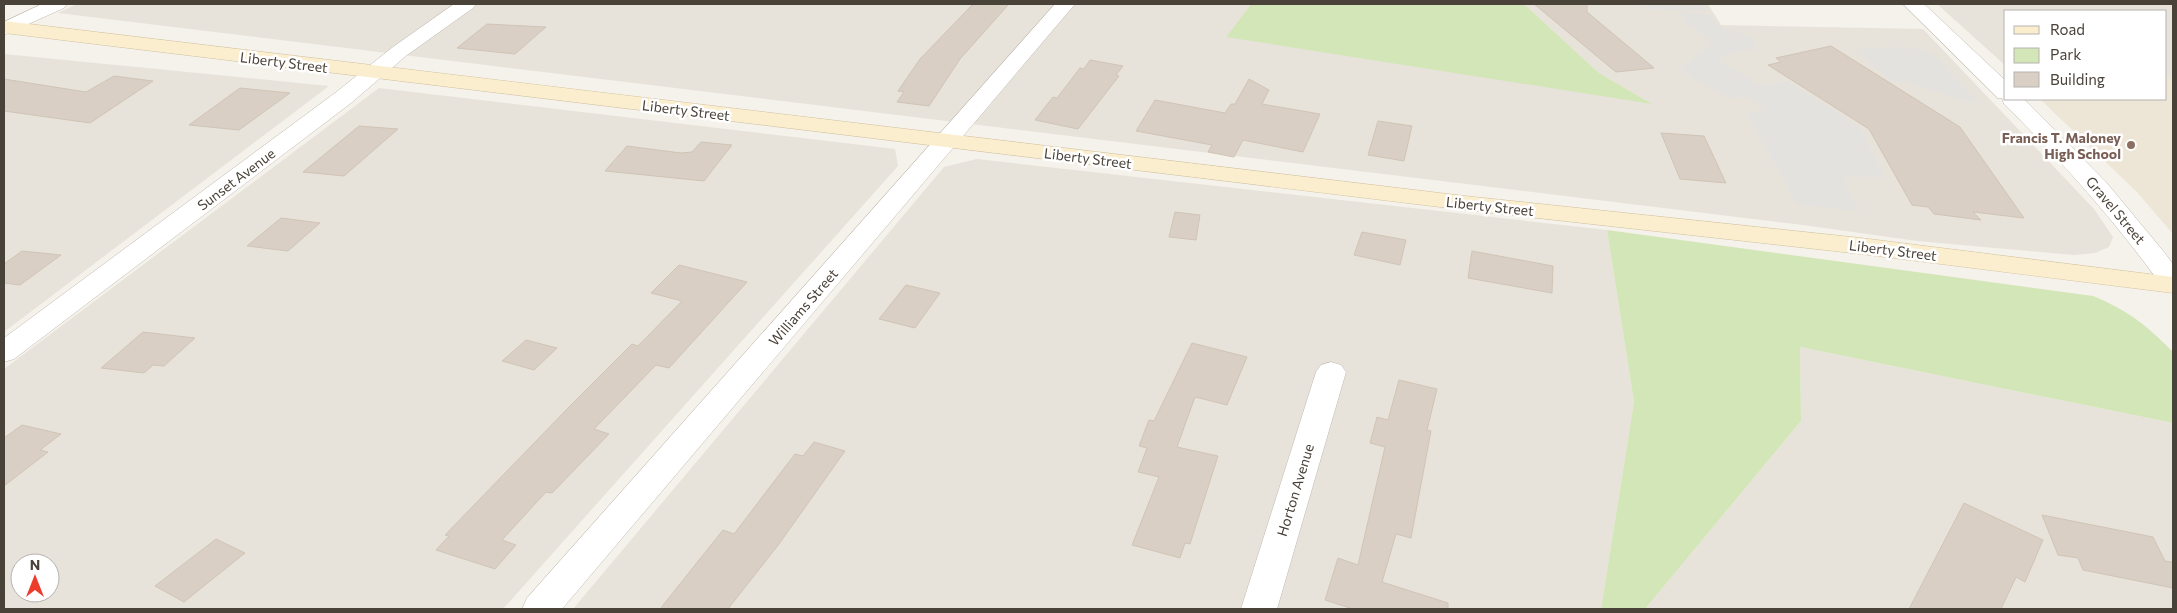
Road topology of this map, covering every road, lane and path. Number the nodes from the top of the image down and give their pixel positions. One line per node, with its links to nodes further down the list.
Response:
1 (57, 4): 5 (street)
2 (466, 4): 6 (street, Sunset Avenue)
3 (1065, 4): 9 (street, Williams Street)
4 (1913, 4): 7 (street)
5 (5, 28): 6 (main road, Liberty Street)
6 (373, 73): 9 (main road, Liberty Street); 11 (street, Sunset Avenue)
7 (2004, 91)
8 (2013, 100): 10 (street, Gravel Street)
9 (947, 141): 10 (main road, Liberty Street); 13 (street, Williams Street)
10 (2173, 284)
11 (4, 352)
12 (1331, 372): 14 (street, Horton Avenue)
13 (540, 609)
14 (1259, 609)

